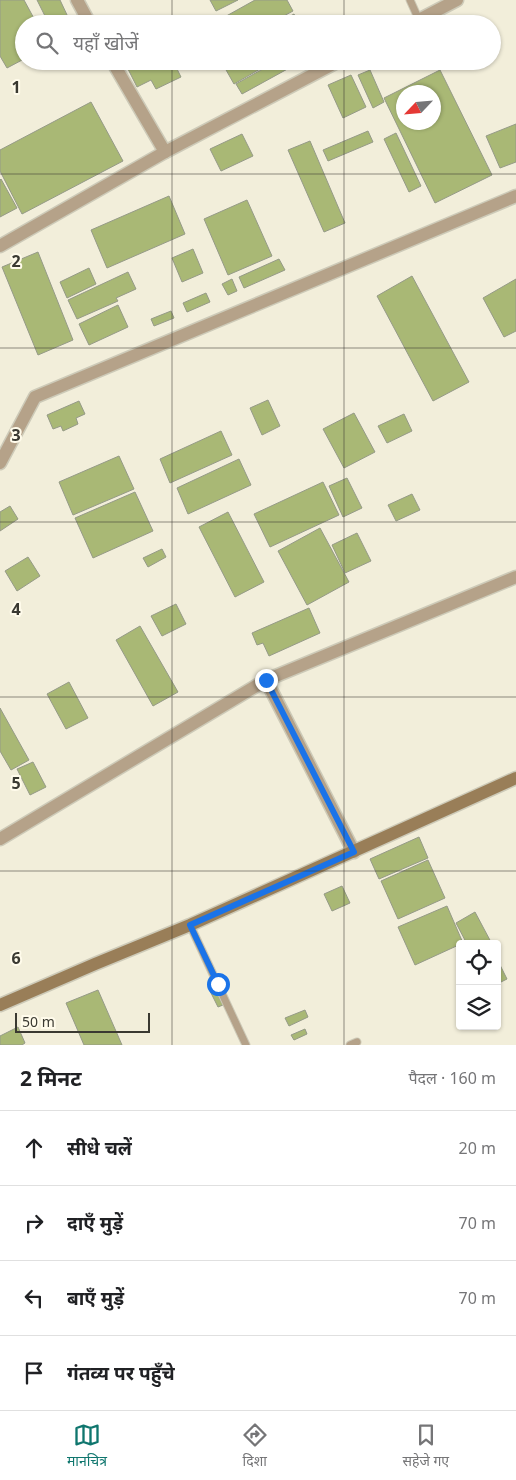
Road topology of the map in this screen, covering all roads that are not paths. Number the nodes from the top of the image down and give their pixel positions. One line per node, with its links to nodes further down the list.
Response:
1 (77, 0): 4 (street)
2 (410, 0): 5 (lane)
3 (457, 0): 6 (street)
4 (85, 15)
5 (413, 15)
6 (428, 15)
7 (117, 70): 9 (street)
8 (322, 70): 9 (street)
9 (165, 152): 11 (street)
10 (516, 196): 12 (street)
11 (0, 246)
12 (0, 463)
13 (516, 577): 14 (street)
14 (266, 680): 16 (street); 17 (street)
15 (516, 778): 17 (street)
16 (0, 839)
17 (354, 852): 18 (street)
18 (190, 925): 19 (street); 20 (lane)
19 (0, 1005)
20 (246, 1045)

